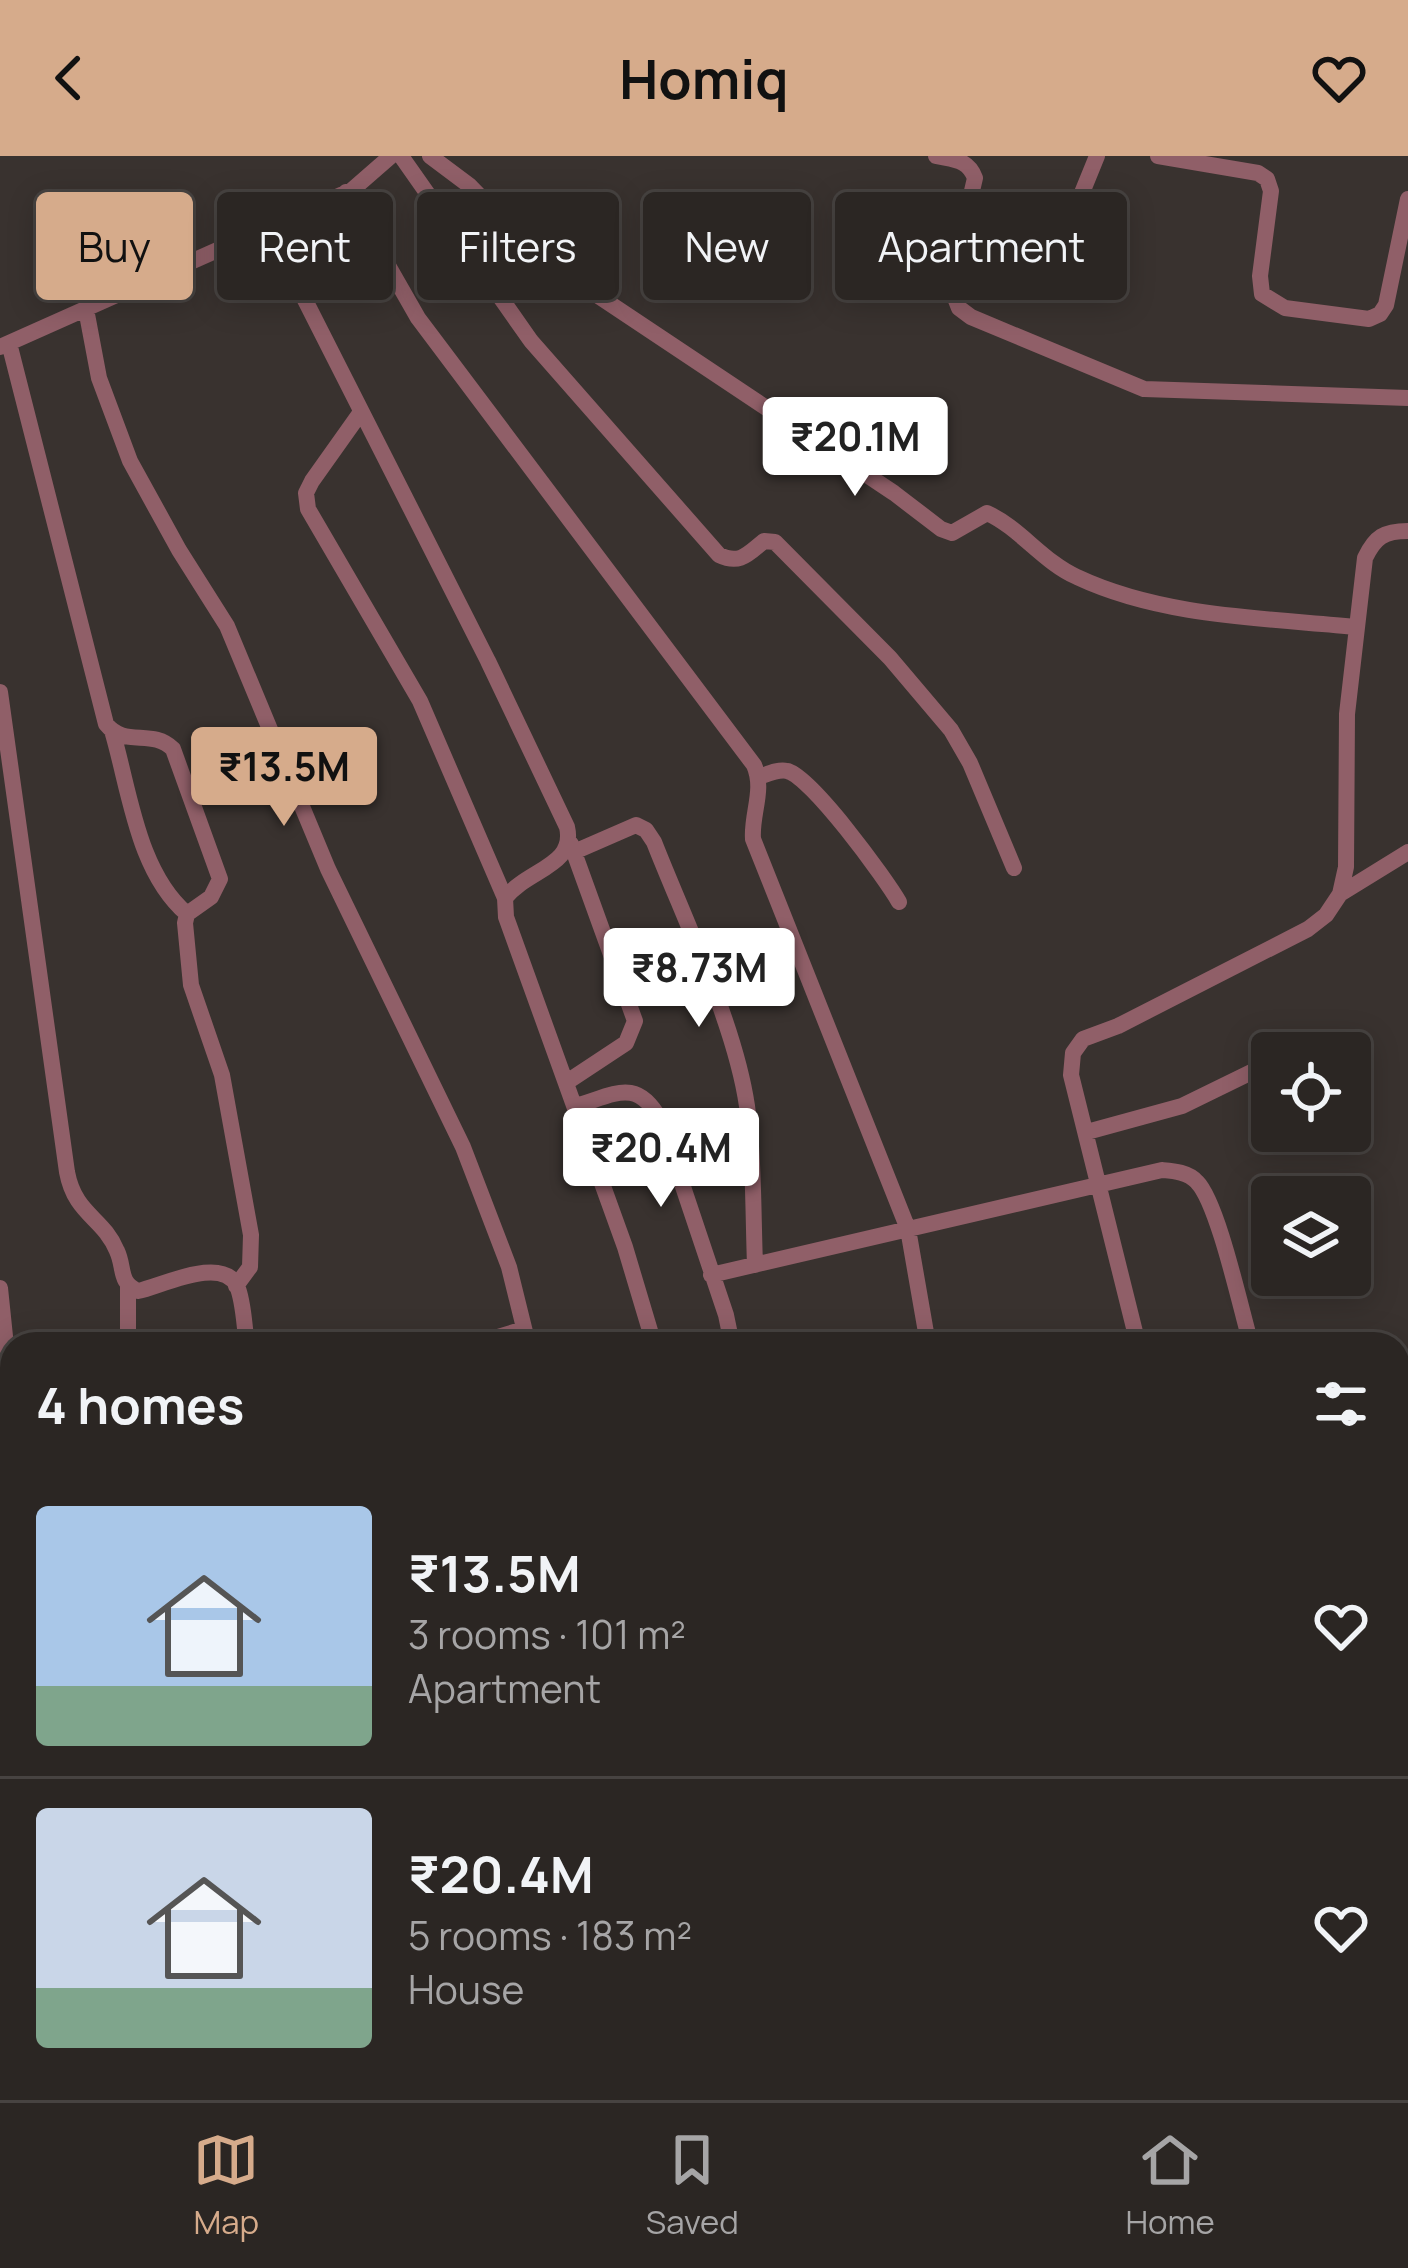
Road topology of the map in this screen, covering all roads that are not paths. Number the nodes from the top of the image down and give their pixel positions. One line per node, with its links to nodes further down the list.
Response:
1 (391, 156): 7 (street)
2 (401, 156): 24 (street)
3 (430, 156): 18 (street)
4 (936, 156): 15 (street)
5 (1097, 156): 8 (street)
6 (1158, 156): 9 (street)
7 (346, 192)
8 (1082, 192)
9 (1408, 199)
10 (217, 250): 13 (street)
11 (393, 274): 21 (street)
12 (305, 300): 16 (street)
13 (86, 309): 14 (street); 43 (street)
14 (4, 345): 20 (street)
15 (1408, 398)
16 (361, 412): 22 (street); 26 (street)
17 (1408, 530): 18 (street)
18 (1357, 627): 25 (street)
19 (0, 692): 37 (street)
20 (113, 734): 28 (street); 28 (street)
21 (759, 777): 27 (street); 34 (street)
22 (572, 848): 26 (street); 30 (street); 35 (street)
23 (1408, 851): 25 (street)
24 (1014, 868)
25 (1340, 894): 32 (street)
26 (505, 898): 30 (street)
27 (899, 902)
28 (187, 914): 38 (street)
29 (1251, 1072): 32 (street)
30 (567, 1082): 31 (street)
31 (576, 1106): 36 (street); 44 (street)
32 (1087, 1132): 33 (street)
33 (1102, 1184): 34 (street); 47 (street); 48 (street)
34 (908, 1229): 35 (street); 46 (street)
35 (755, 1265): 36 (street)
36 (711, 1275): 45 (street)
37 (128, 1286): 38 (street); 41 (street)
38 (236, 1286): 42 (street)
39 (0, 1288): 40 (street)
40 (5, 1332)
41 (128, 1332)
42 (245, 1332)
43 (525, 1332)
44 (650, 1332)
45 (728, 1332)
46 (926, 1332)
47 (1135, 1332)
48 (1247, 1332)

